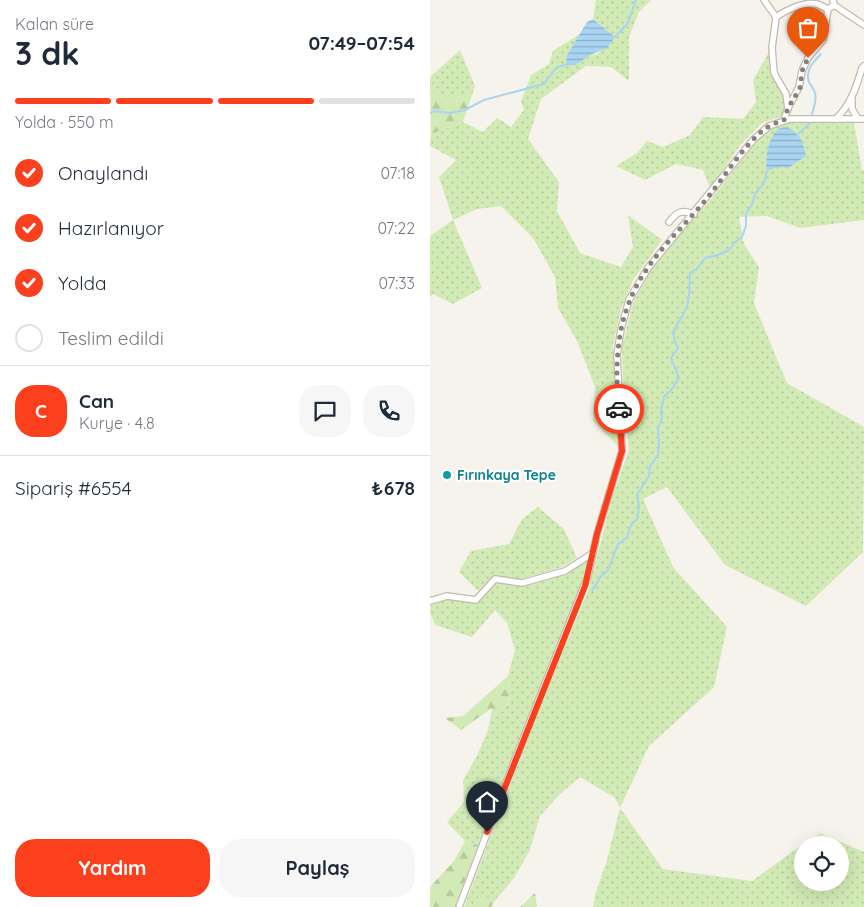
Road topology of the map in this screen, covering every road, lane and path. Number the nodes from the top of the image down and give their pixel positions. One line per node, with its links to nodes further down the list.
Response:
1 (764, 0): 5 (street)
2 (839, 0): 3 (street)
3 (834, 4): 4 (street); 6 (street)
4 (828, 9): 5 (street); 9 (street)
5 (776, 17): 9 (street)
6 (864, 25)
7 (864, 66): 8 (street)
8 (852, 99): 10 (street); 11 (street)
9 (788, 108): 12 (street)
10 (836, 119): 11 (street); 12 (street)
11 (861, 119)
12 (784, 120): 13 (street)
13 (694, 214): 14 (street); 15 (street)
14 (669, 222)
15 (593, 553): 16 (street); 17 (street)
16 (430, 601)
17 (459, 907)

